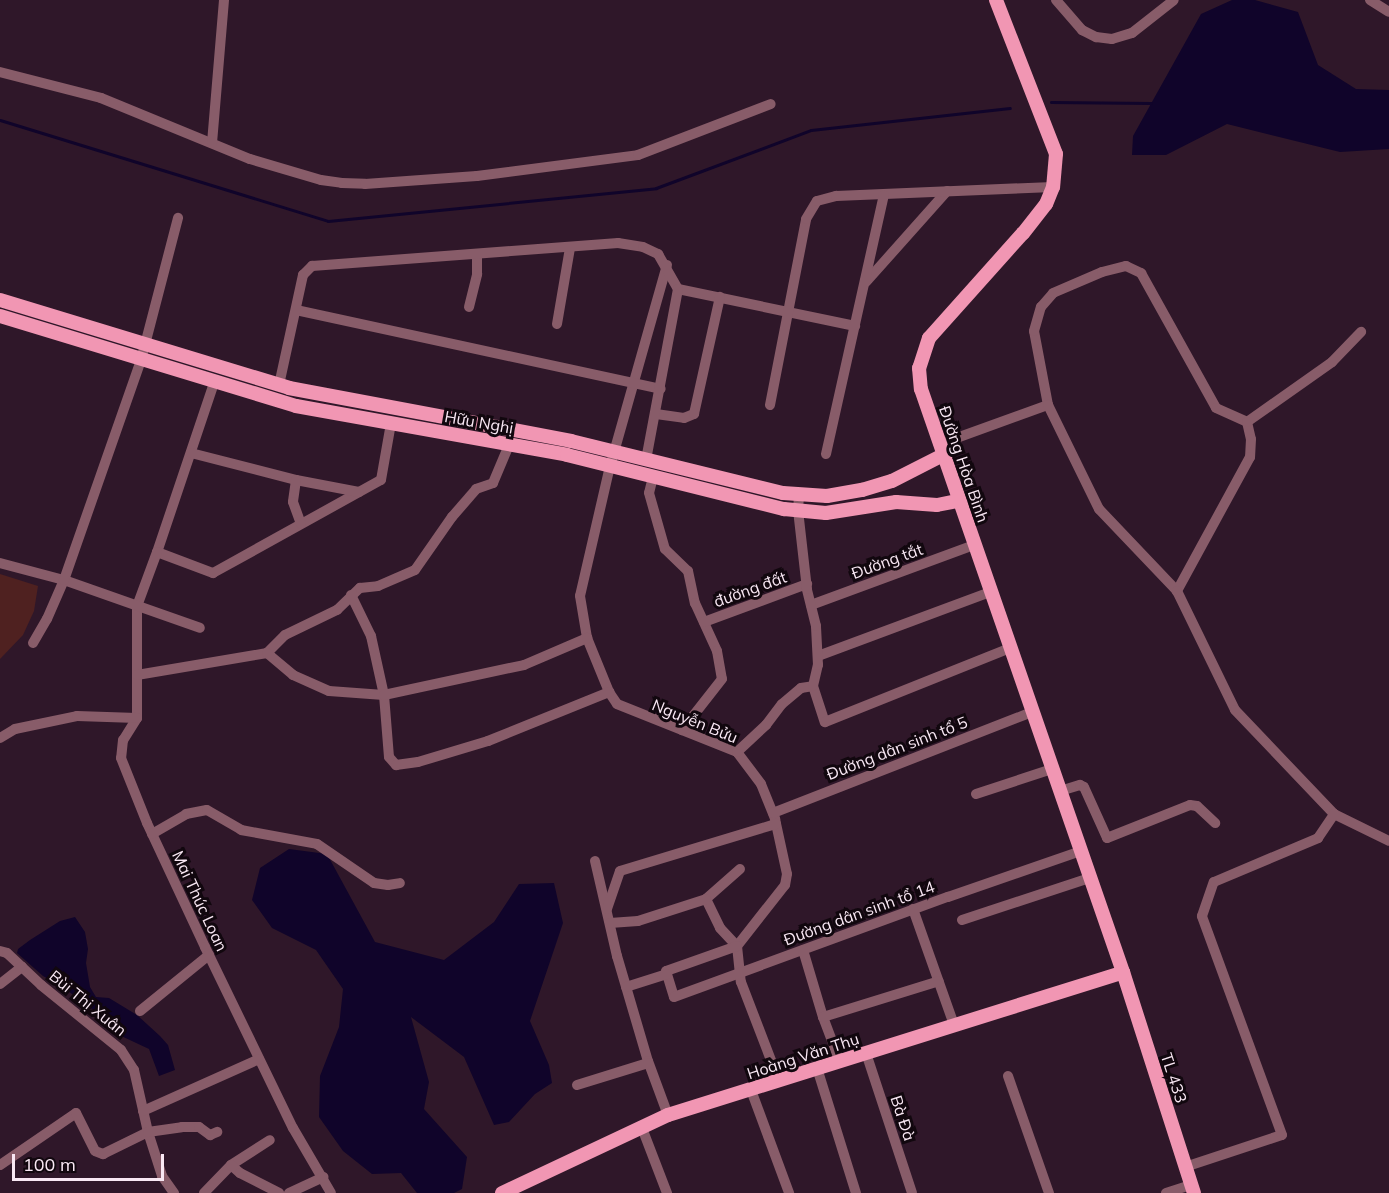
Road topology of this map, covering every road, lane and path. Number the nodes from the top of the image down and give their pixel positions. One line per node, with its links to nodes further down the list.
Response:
1 (224, 0): 9 (street)
2 (996, 0): 10 (main road, Đường Hòa Bình)
3 (1056, 0): 4 (street)
4 (1174, 0)
5 (1370, 0): 6 (street)
6 (1389, 12)
7 (0, 72): 9 (street)
8 (771, 104): 9 (street)
9 (212, 143)
10 (1053, 187): 11 (street); 42 (main road, Đường Hòa Bình)
11 (947, 191): 12 (street); 17 (street)
12 (884, 195): 17 (street); 23 (street)
13 (178, 218): 28 (street)
14 (570, 248): 15 (street); 16 (street); 25 (street)
15 (477, 255): 21 (street); 22 (street)
16 (667, 266): 18 (street); 31 (street, Nguyễn Bửu)
17 (865, 283): 26 (street)
18 (678, 289): 19 (street); 34 (street)
19 (720, 297): 23 (street); 38 (street)
20 (0, 300): 28 (main road, Hữu Nghị)
21 (469, 307)
22 (296, 310): 31 (street); 33 (street)
23 (789, 312): 26 (street); 36 (street)
24 (0, 316): 29 (main road, Hữu Nghị)
25 (557, 324)
26 (855, 326): 45 (street)
27 (1361, 333): 39 (street)
28 (144, 345): 29 (street); 30 (main road, Hữu Nghị)
29 (141, 360): 32 (main road, Hữu Nghị); 58 (street)
30 (244, 375): 33 (main road, Hữu Nghị); 35 (main road)
31 (634, 382): 34 (street); 43 (street, Nguyễn Bửu)
32 (214, 383): 35 (main road, Hữu Nghị); 44 (street)
33 (279, 385): 43 (main road, Hữu Nghị)
34 (661, 388): 38 (street)
35 (241, 391): 40 (main road, Hữu Nghị)
36 (770, 405)
37 (1048, 405): 39 (street); 42 (street); 60 (street)
38 (656, 414): 46 (street)
39 (1247, 422): 60 (street)
40 (391, 423): 41 (main road, Hữu Nghị); 50 (street)
41 (509, 445): 47 (main road, Hữu Nghị); 62 (street)
42 (942, 450): 51 (main road, Hữu Nghị); 52 (main road, Đường Hòa Bình)
43 (614, 452): 46 (main road, Hữu Nghị); 47 (street, Nguyễn Bửu)
44 (191, 453): 49 (street); 56 (street)
45 (826, 454)
46 (646, 460): 51 (main road, Hữu Nghị)
47 (610, 466): 48 (main road, Hữu Nghị); 67 (street, Nguyễn Bửu)
48 (653, 477): 53 (main road, Hữu Nghị); 65 (street)
49 (296, 480): 50 (street); 54 (street)
50 (359, 492): 54 (street)
51 (799, 495): 53 (street)
52 (958, 501): 53 (main road, Hữu Nghị); 55 (main road, Đường Hòa Bình)
53 (798, 510): 59 (street)
54 (301, 524): 56 (street)
55 (974, 545): 61 (main road, Đường Hòa Bình); 63 (street, Đường tắt)
56 (158, 552): 64 (street)
57 (0, 563): 58 (street)
58 (64, 580): 64 (street); 68 (street)
59 (807, 584): 63 (street); 65 (street, đường đất)
60 (1177, 591): 85 (street)
61 (990, 592): 69 (main road, Đường Hòa Bình); 71 (street)
62 (351, 595): 70 (street); 75 (street)
63 (811, 605): 71 (street)
64 (137, 606): 66 (street); 72 (street, Mai Thúc Loan)
65 (704, 622): 78 (street)
66 (200, 628)
67 (587, 638): 74 (street, Nguyễn Bửu); 75 (street)
68 (33, 643)
69 (1010, 648): 73 (street); 76 (main road, Đường Hòa Bình)
70 (267, 653): 72 (street); 75 (street)
71 (818, 656): 73 (street)
72 (137, 675): 77 (street, Mai Thúc Loan)
73 (813, 686): 80 (street)
74 (609, 692): 75 (street); 78 (street, Nguyễn Bửu)
75 (384, 695)
76 (1032, 712): 81 (main road, Đường Hòa Bình); 84 (street, Đường dân sinh tổ 5)
77 (137, 718): 79 (street); 88 (street, Mai Thúc Loan)
78 (682, 730): 80 (street, Nguyễn Bửu)
79 (0, 738)
80 (737, 752): 84 (street, Nguyễn Bửu)
81 (1052, 769): 82 (main road, Đường Hòa Bình); 83 (street)
82 (1060, 792): 86 (street); 90 (main road, Đường Hòa Bình)
83 (976, 794)
84 (773, 813): 87 (street, Nguyễn Bửu)
85 (1334, 814): 89 (street); 131 (street)
86 (1215, 822)
87 (776, 824): 97 (street); 100 (street, Nguyễn Bửu)
88 (152, 834): 94 (street); 103 (street, Mai Thúc Loan)
89 (1389, 841)
90 (1081, 851): 93 (main road, Đường Hòa Bình); 96 (street, Đường dân sinh tổ 14)
91 (595, 861): 97 (street)
92 (740, 869): 95 (street)
93 (1090, 878): 98 (street); 106 (main road, Đường Hòa Bình)
94 (400, 883)
95 (706, 898): 99 (street); 100 (street)
96 (913, 909): 101 (street, Đường dân sinh tổ 14); 108 (street)
97 (607, 911): 99 (street)
98 (962, 920)
99 (610, 923): 110 (street)
100 (737, 946): 105 (street); 107 (street)
101 (803, 950): 107 (street, Đường dân sinh tổ 14); 112 (street)
102 (0, 951): 104 (street, Bùi Thị Xuân)
103 (209, 955): 111 (street); 115 (street, Mai Thúc Loan)
104 (22, 967): 109 (street); 123 (street, Bùi Thị Xuân)
105 (666, 972): 107 (street, Đường dân sinh tổ 14); 110 (street)
106 (1123, 972): 113 (main road, Hoàng Văn Thụ); 131 (main road, TL 433)
107 (740, 973): 120 (street)
108 (939, 981): 112 (street); 113 (street)
109 (0, 984)
110 (626, 987): 117 (street)
111 (140, 1011)
112 (823, 1017): 116 (street)
113 (954, 1025): 114 (main road, Hoàng Văn Thụ)
114 (866, 1053): 116 (main road, Hoàng Văn Thụ); 143 (street, Bà Đà)
115 (259, 1059): 123 (street); 132 (street, Mai Thúc Loan)
116 (840, 1062): 118 (main road, Hoàng Văn Thụ)
117 (648, 1063): 121 (street); 124 (street)
118 (817, 1068): 120 (main road, Hoàng Văn Thụ); 142 (street)
119 (1008, 1076): 144 (street)
120 (779, 1081): 122 (main road, Hoàng Văn Thụ)
121 (577, 1085)
122 (751, 1089): 124 (main road, Hoàng Văn Thụ); 141 (street)
123 (143, 1112): 126 (street, Bùi Thị Xuân)
124 (668, 1115): 125 (main road, Hoàng Văn Thụ)
125 (642, 1128): 139 (main road, Hoàng Văn Thụ); 140 (street)
126 (148, 1132): 127 (street); 129 (street); 134 (street, Bùi Thị Xuân)
127 (217, 1132)
128 (270, 1140): 130 (street)
129 (0, 1165)
130 (231, 1165): 135 (street); 136 (street)
131 (1185, 1167): 133 (main road, TL 433)
132 (322, 1177): 137 (street); 138 (street, Mai Thúc Loan)
133 (1193, 1189): 145 (street)
134 (174, 1193)
135 (204, 1193)
136 (279, 1193)
137 (289, 1193)
138 (331, 1193)
139 (502, 1193)
140 (667, 1193)
141 (789, 1193)
142 (856, 1193)
143 (912, 1193)
144 (1049, 1193)
145 (1166, 1193)

